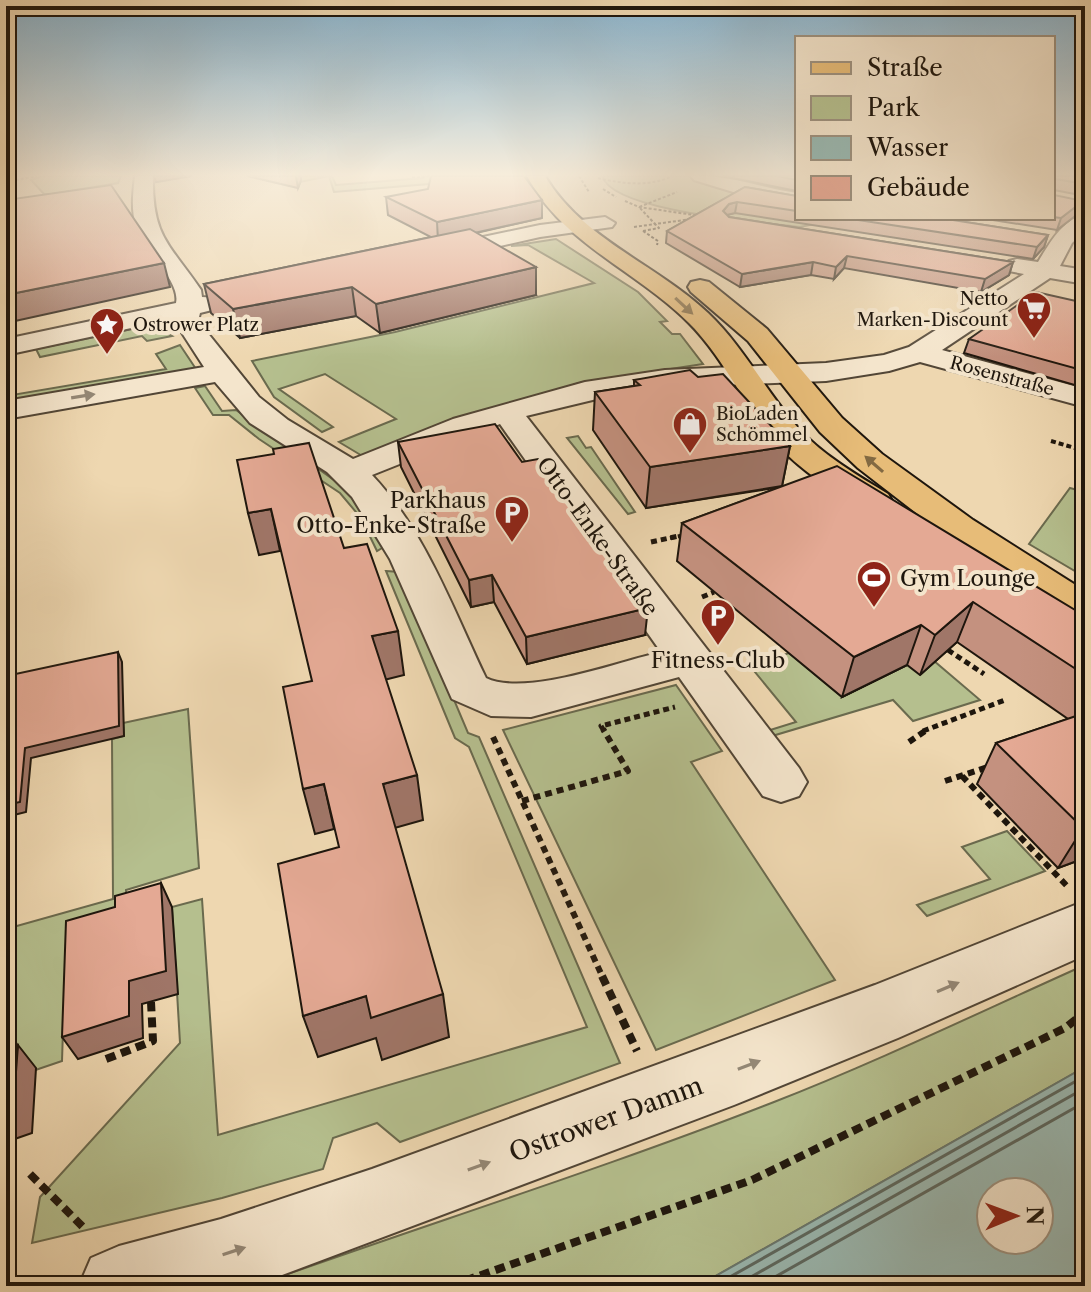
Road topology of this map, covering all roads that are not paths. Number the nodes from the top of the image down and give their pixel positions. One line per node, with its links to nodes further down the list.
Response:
1 (151, 236): 12 (street)
2 (516, 236): 7 (street)
3 (614, 236): 17 (main road, one-way to 17)
4 (624, 236): 16 (main road)
5 (1041, 236): 6 (street)
6 (1074, 242): 9 (street)
7 (406, 260)
8 (998, 263): 9 (street)
9 (1045, 271): 10 (street); 14 (street)
10 (1085, 277)
11 (231, 298): 12 (street)
12 (188, 308): 13 (street); 15 (street)
13 (6, 347)
14 (919, 353): 16 (street); 18 (street, Rosenstraße)
15 (223, 372): 19 (street, one-way to 15); 21 (street)
16 (788, 373): 17 (street); 22 (main road, one-way to 16)
17 (744, 374): 20 (street); 23 (main road)
18 (1085, 398)
19 (6, 410)
20 (507, 412): 21 (street); 24 (street, Otto-Enke-Straße)
21 (351, 472): 24 (street)
22 (1085, 609)
23 (1085, 631)
24 (690, 659): 25 (street, Otto-Enke-Straße)
25 (781, 782)
26 (1077, 908): 27 (street, Ostrower Damm, one-way to 26)
27 (103, 1258)

